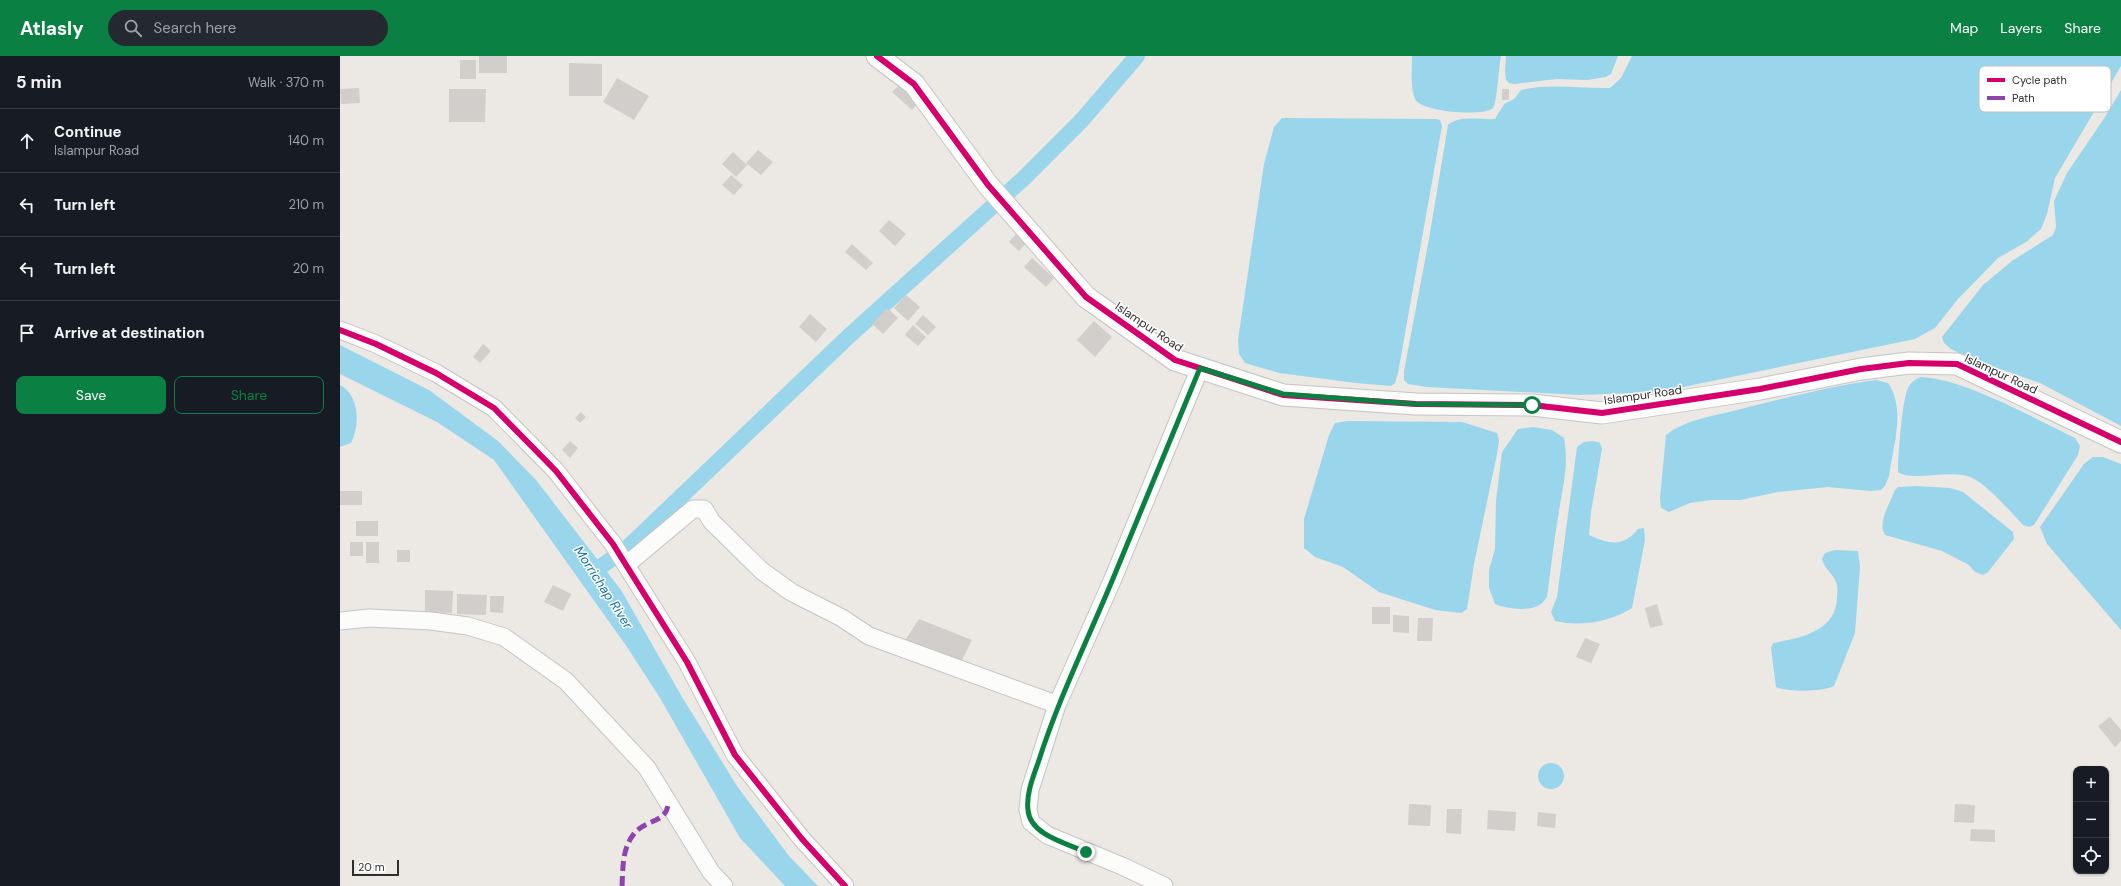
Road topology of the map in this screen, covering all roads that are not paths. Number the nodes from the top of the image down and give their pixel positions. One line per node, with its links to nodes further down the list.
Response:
1 (878, 56): 3 (street, Islampur Road)
2 (340, 330): 5 (street)
3 (1200, 368): 4 (street, Islampur Road); 10 (street)
4 (2121, 442)
5 (626, 565): 7 (street); 9 (street)
6 (340, 622): 8 (street)
7 (1050, 702)
8 (724, 886)
9 (845, 886)
10 (1164, 886)

